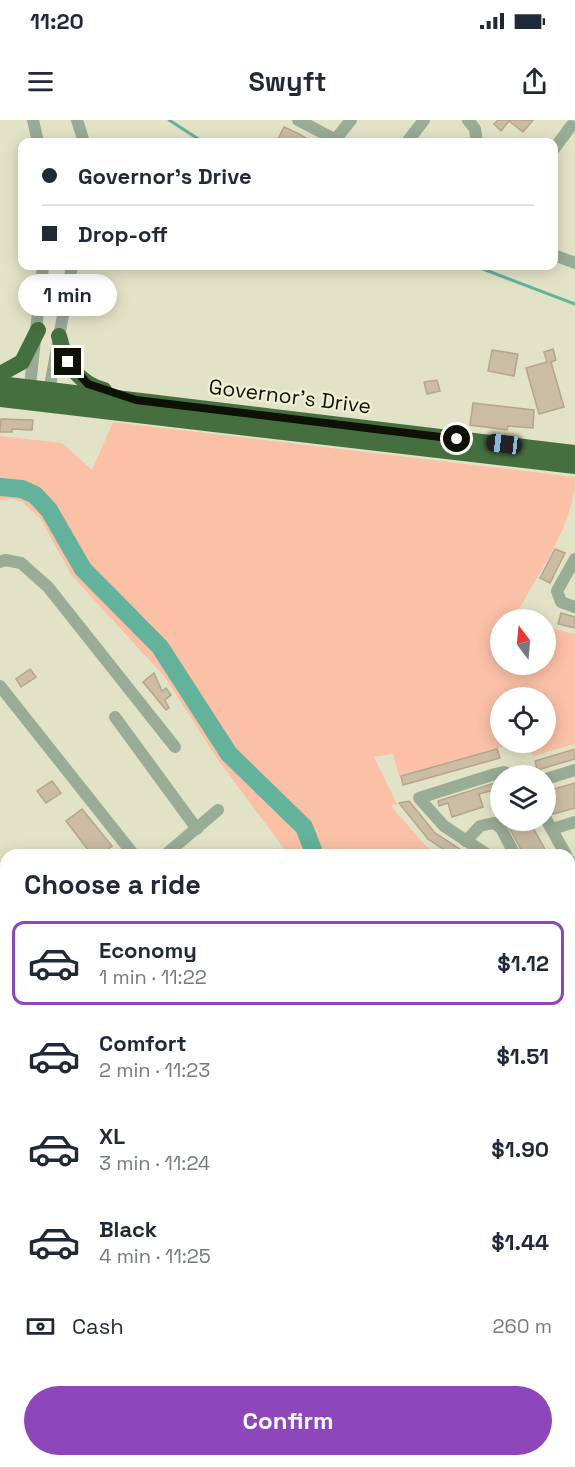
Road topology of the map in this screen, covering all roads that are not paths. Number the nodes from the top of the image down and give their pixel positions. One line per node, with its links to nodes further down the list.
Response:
1 (33, 120): 8 (street)
2 (77, 120): 9 (street)
3 (298, 120): 10 (street)
4 (351, 120): 11 (street)
5 (424, 120): 12 (street)
6 (468, 120): 13 (street)
7 (570, 125): 14 (street)
8 (37, 138)
9 (83, 138)
10 (332, 138)
11 (340, 138)
12 (411, 138)
13 (476, 138)
14 (558, 143)
15 (558, 257): 16 (street)
16 (575, 263)
17 (43, 270): 19 (street)
18 (71, 270): 20 (street)
19 (38, 330): 21 (highway); 23 (street)
20 (59, 336): 24 (street); 26 (highway)
21 (0, 374)
22 (0, 384): 23 (highway, Governor's Drive)
23 (29, 395): 24 (highway, Governor's Drive); 25 (highway, Governor's Drive)
24 (48, 397): 26 (highway, Governor's Drive); 28 (highway, Governor's Drive)
25 (0, 399)
26 (136, 400): 27 (highway, Governor's Drive)
27 (575, 453)
28 (575, 466)
29 (575, 560): 31 (street)
30 (0, 562): 34 (street)
31 (575, 607)
32 (0, 686): 44 (street)
33 (116, 717): 41 (street)
34 (175, 747)
35 (575, 770): 37 (street)
36 (490, 776): 43 (street)
37 (556, 776)
38 (219, 810): 41 (street)
39 (575, 822): 40 (street)
40 (556, 823)
41 (197, 829): 45 (street)
42 (553, 831): 48 (street)
43 (466, 841): 46 (street); 47 (street)
44 (129, 849)
45 (172, 849)
46 (479, 849)
47 (512, 849)
48 (563, 849)

